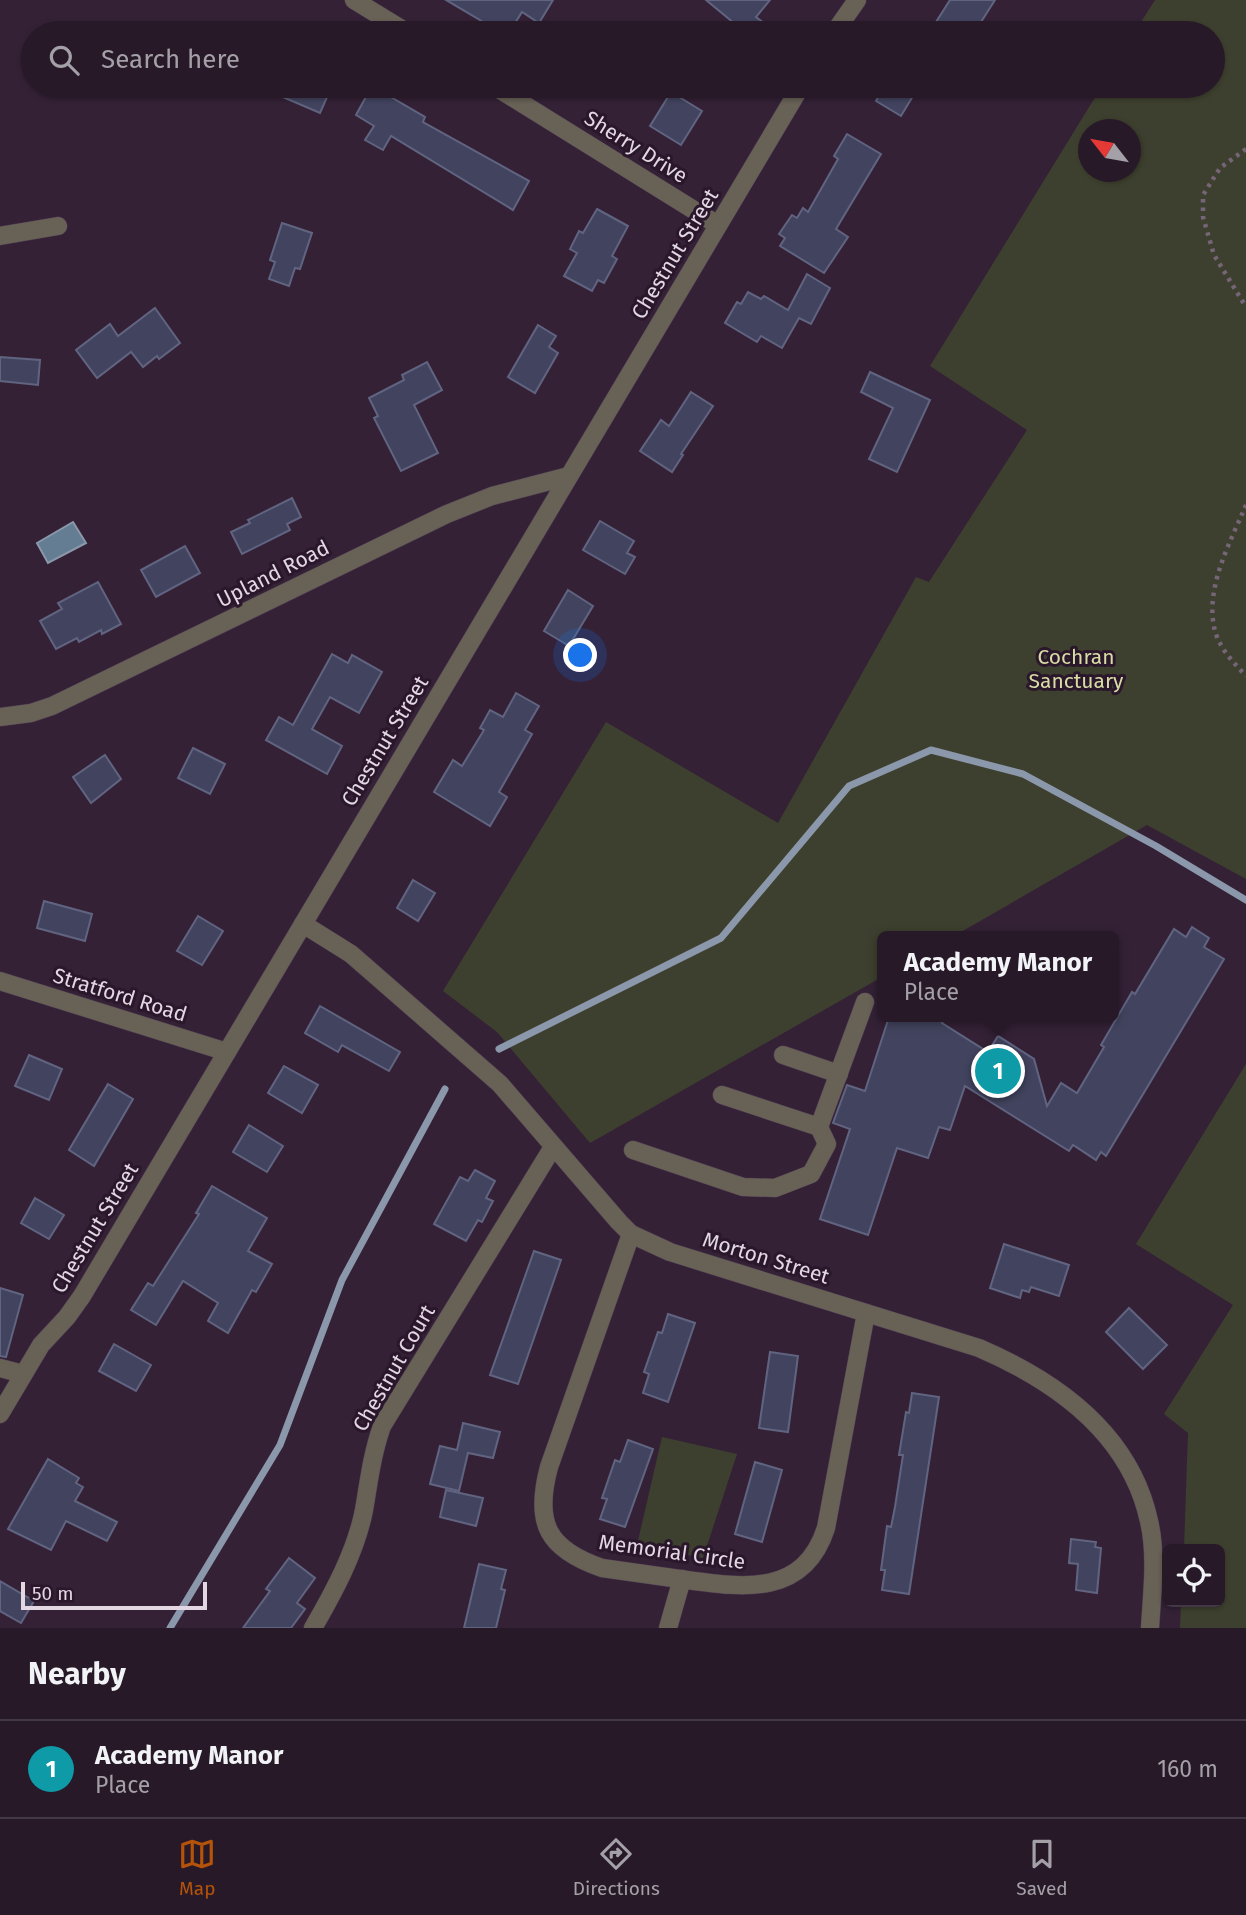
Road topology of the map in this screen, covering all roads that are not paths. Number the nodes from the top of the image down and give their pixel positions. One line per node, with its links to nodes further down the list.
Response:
1 (354, 0): 3 (street)
2 (857, 0): 4 (street)
3 (388, 21)
4 (842, 21)
5 (513, 98): 7 (street, Sherry Drive)
6 (794, 98): 7 (street, Chestnut Street)
7 (718, 225): 10 (street, Chestnut Street)
8 (58, 226): 9 (street)
9 (0, 236)
10 (569, 475): 11 (street, Upland Road); 12 (street, Chestnut Street)
11 (0, 717)
12 (303, 924): 15 (street, Chestnut Street); 20 (street, Morton Street)
13 (0, 981): 15 (street, Stratford Road)
14 (865, 1002): 17 (street)
15 (227, 1052): 25 (street, Chestnut Street)
16 (783, 1055): 17 (street)
17 (839, 1074): 19 (street)
18 (722, 1095): 19 (street)
19 (819, 1127): 21 (street)
20 (553, 1147): 22 (street, Morton Street); 28 (street, Chestnut Court)
21 (633, 1150)
22 (631, 1234): 23 (street, Morton Street); 27 (street, Memorial Circle)
23 (866, 1313): 27 (street, Memorial Circle); 30 (street, Morton Street)
24 (0, 1368): 25 (street)
25 (23, 1374): 26 (street, Chestnut Street)
26 (0, 1414)
27 (682, 1579): 29 (street)
28 (313, 1628)
29 (668, 1628)
30 (1150, 1628)

